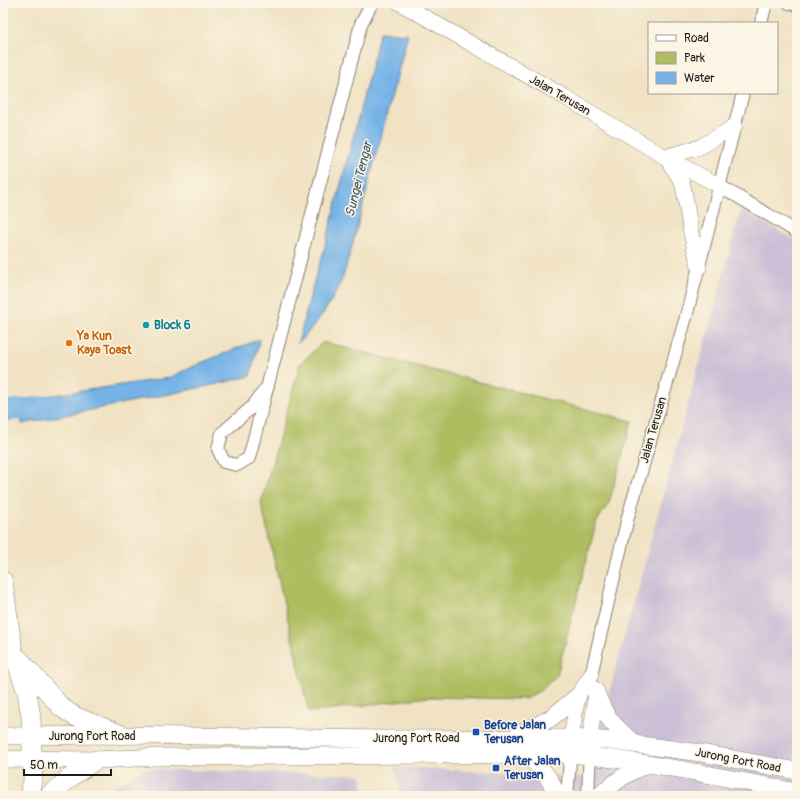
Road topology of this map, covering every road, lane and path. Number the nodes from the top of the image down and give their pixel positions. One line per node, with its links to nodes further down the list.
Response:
1 (372, 3): 13 (street)
2 (400, 3): 9 (street, Jalan Terusan)
3 (766, 3): 6 (street)
4 (789, 3): 5 (street)
5 (797, 5)
6 (761, 22)
7 (743, 94): 8 (street, Jalan Terusan)
8 (735, 126): 9 (street); 10 (street, Jalan Terusan)
9 (665, 157): 10 (street, Jalan Terusan); 12 (street)
10 (720, 186): 11 (street); 12 (street, Jalan Terusan)
11 (797, 232)
12 (699, 267): 16 (street, Jalan Terusan)
13 (268, 386): 13 (street)
14 (3, 581): 15 (main road)
15 (13, 652): 19 (main road); 21 (main road)
16 (591, 675): 17 (street); 18 (street)
17 (596, 692): 23 (main road); 25 (street)
18 (578, 696): 22 (main road); 24 (street)
19 (122, 735): 21 (main road, Jurong Port Road); 22 (main road, Jurong Port Road)
20 (3, 736): 21 (main road, Jurong Port Road)
21 (32, 736): 28 (main road)
22 (513, 738): 24 (main road, Jurong Port Road)
23 (635, 744): 25 (main road, Jurong Port Road); 31 (main road, Jurong Port Road)
24 (571, 746): 25 (main road, Jurong Port Road); 26 (main road, Jurong Port Road); 36 (street)
25 (590, 748): 30 (main road, Jurong Port Road); 37 (street)
26 (527, 755): 29 (main road, Jurong Port Road); 35 (main road)
27 (3, 759): 28 (main road, Jurong Port Road)
28 (33, 759): 29 (main road, Jurong Port Road); 33 (main road)
29 (96, 760): 34 (main road)
30 (646, 765): 32 (main road, Jurong Port Road); 38 (main road)
31 (797, 771)
32 (797, 792)
33 (30, 796)
34 (50, 796)
35 (557, 796)
36 (567, 796)
37 (588, 796)
38 (599, 796)

